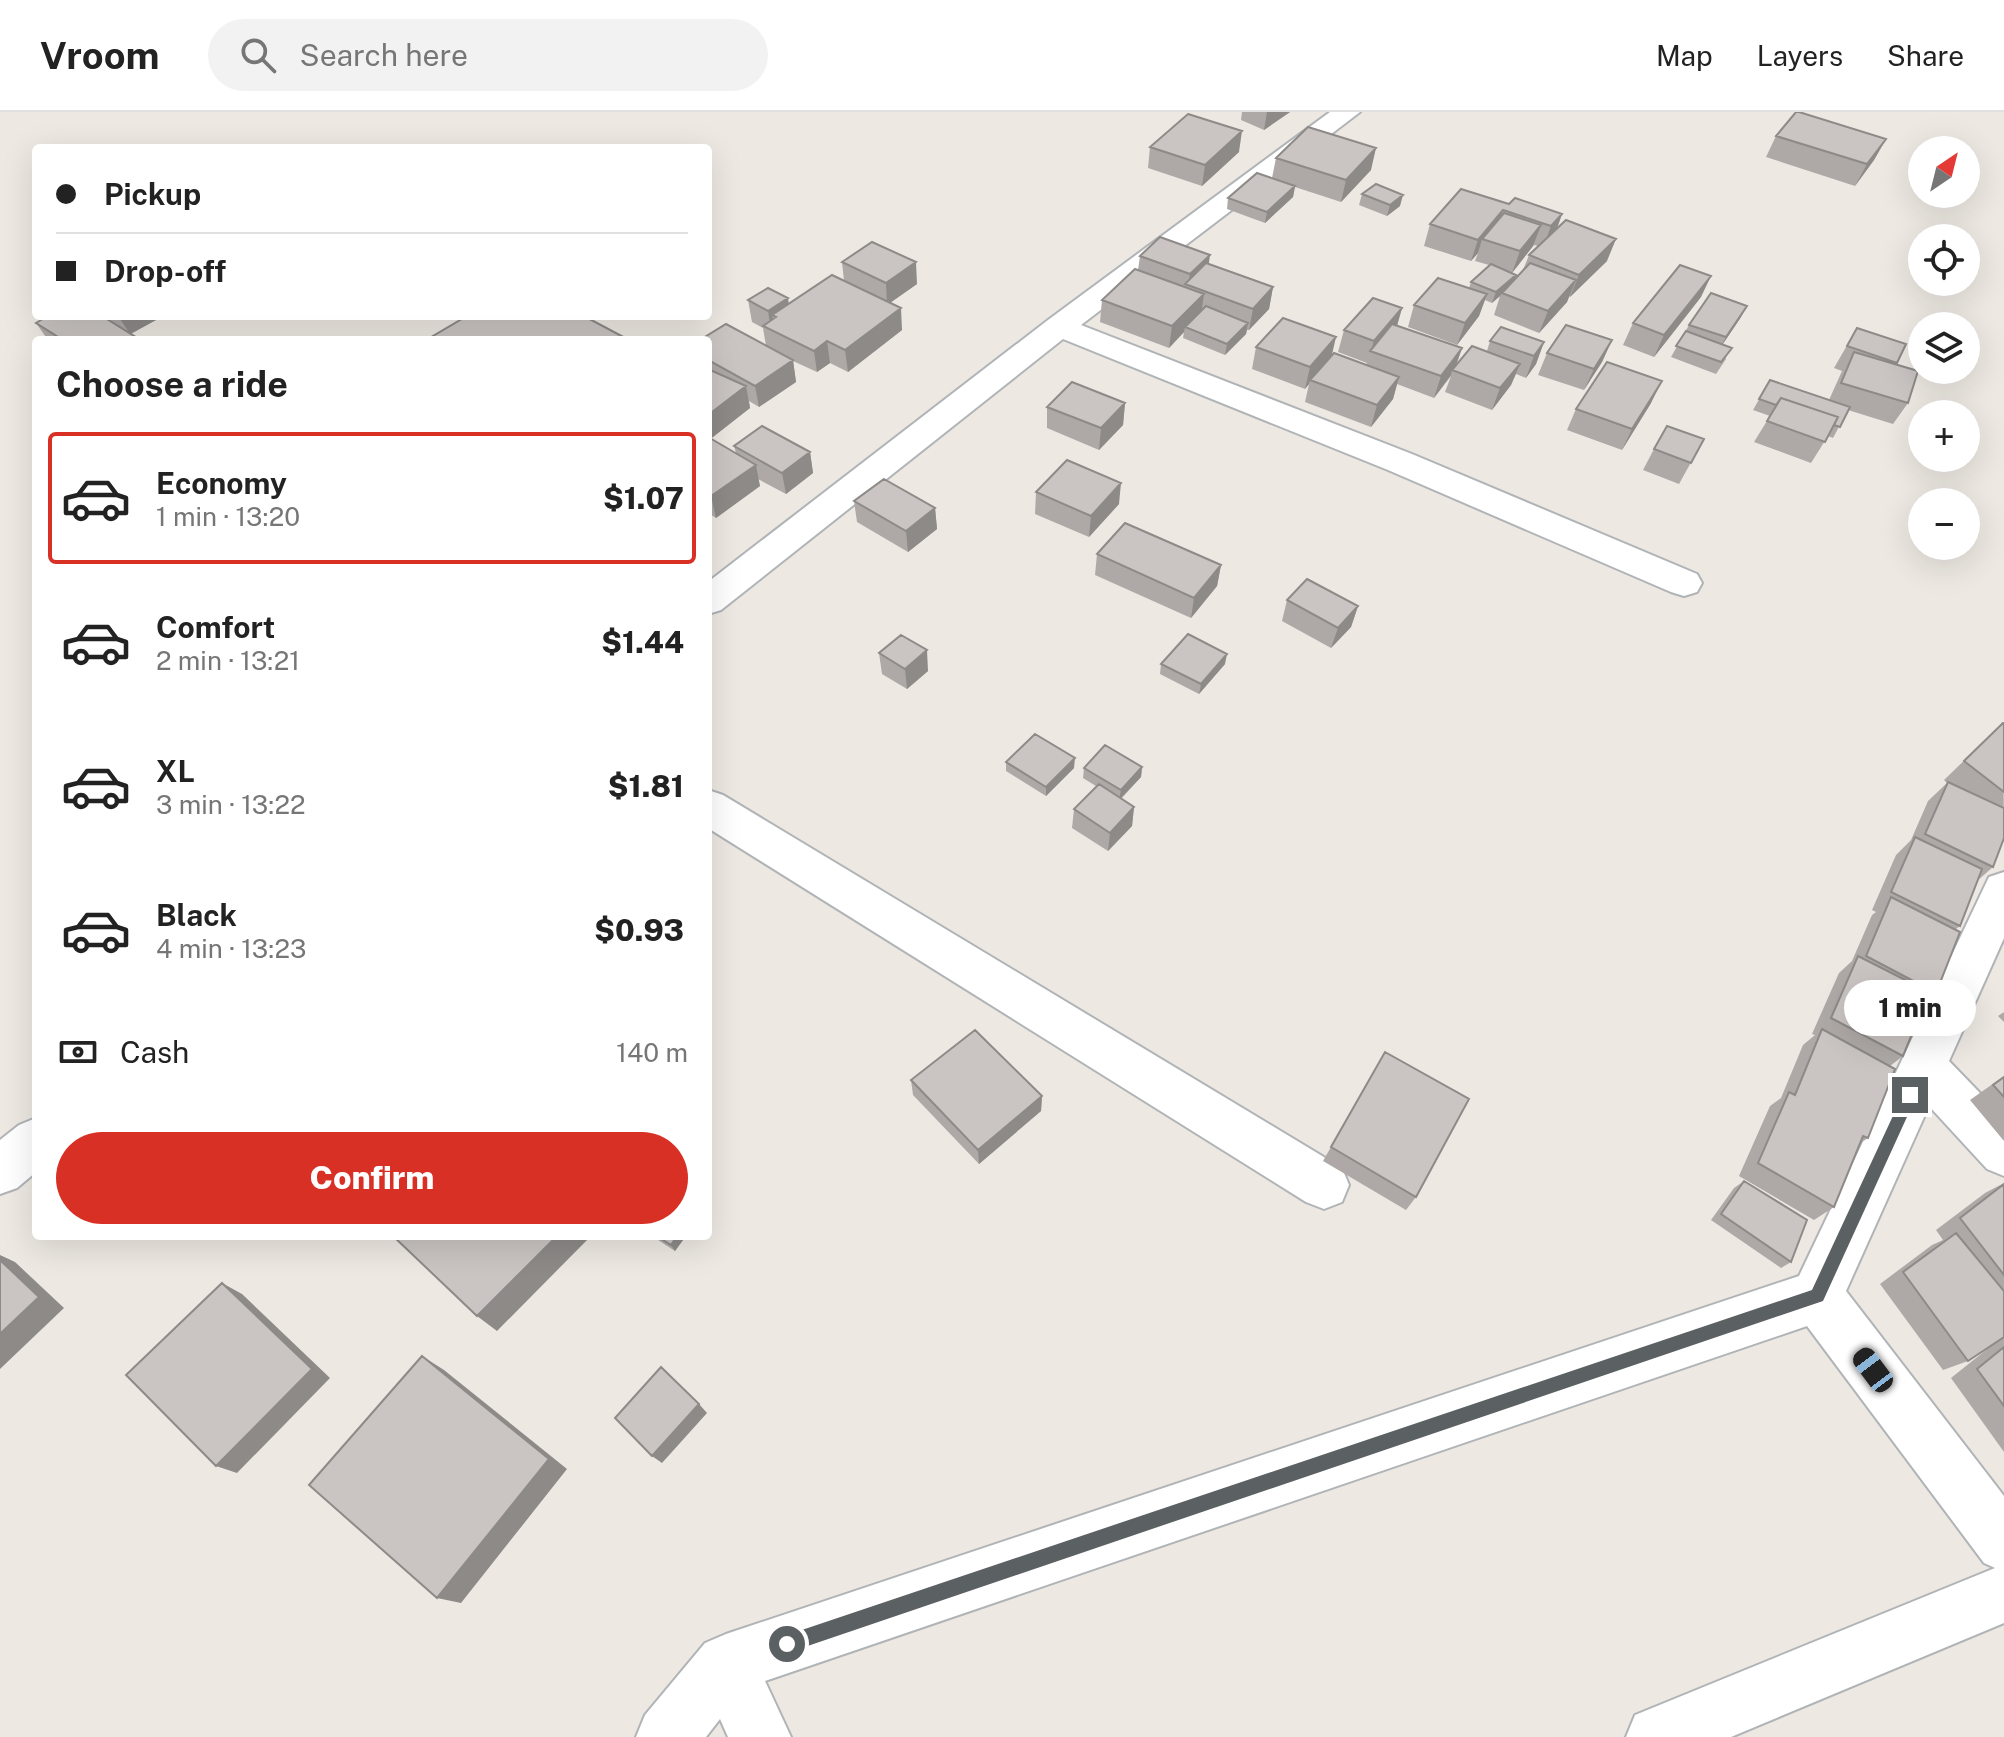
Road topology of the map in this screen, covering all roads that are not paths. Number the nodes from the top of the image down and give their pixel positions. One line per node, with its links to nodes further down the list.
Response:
1 (1347, 112): 2 (street)
2 (1059, 327): 3 (street); 4 (street)
3 (1684, 583)
4 (712, 598)
5 (712, 809): 11 (street)
6 (2002, 902): 7 (street)
7 (1923, 1066): 9 (street); 12 (street)
8 (32, 1144): 10 (street)
9 (2004, 1153)
10 (0, 1171)
11 (1324, 1185)
12 (1817, 1296): 13 (street); 15 (street)
13 (2004, 1543)
14 (2004, 1594): 18 (street)
15 (726, 1664): 16 (street); 17 (street)
16 (667, 1737)
17 (760, 1737)
18 (1657, 1737)

